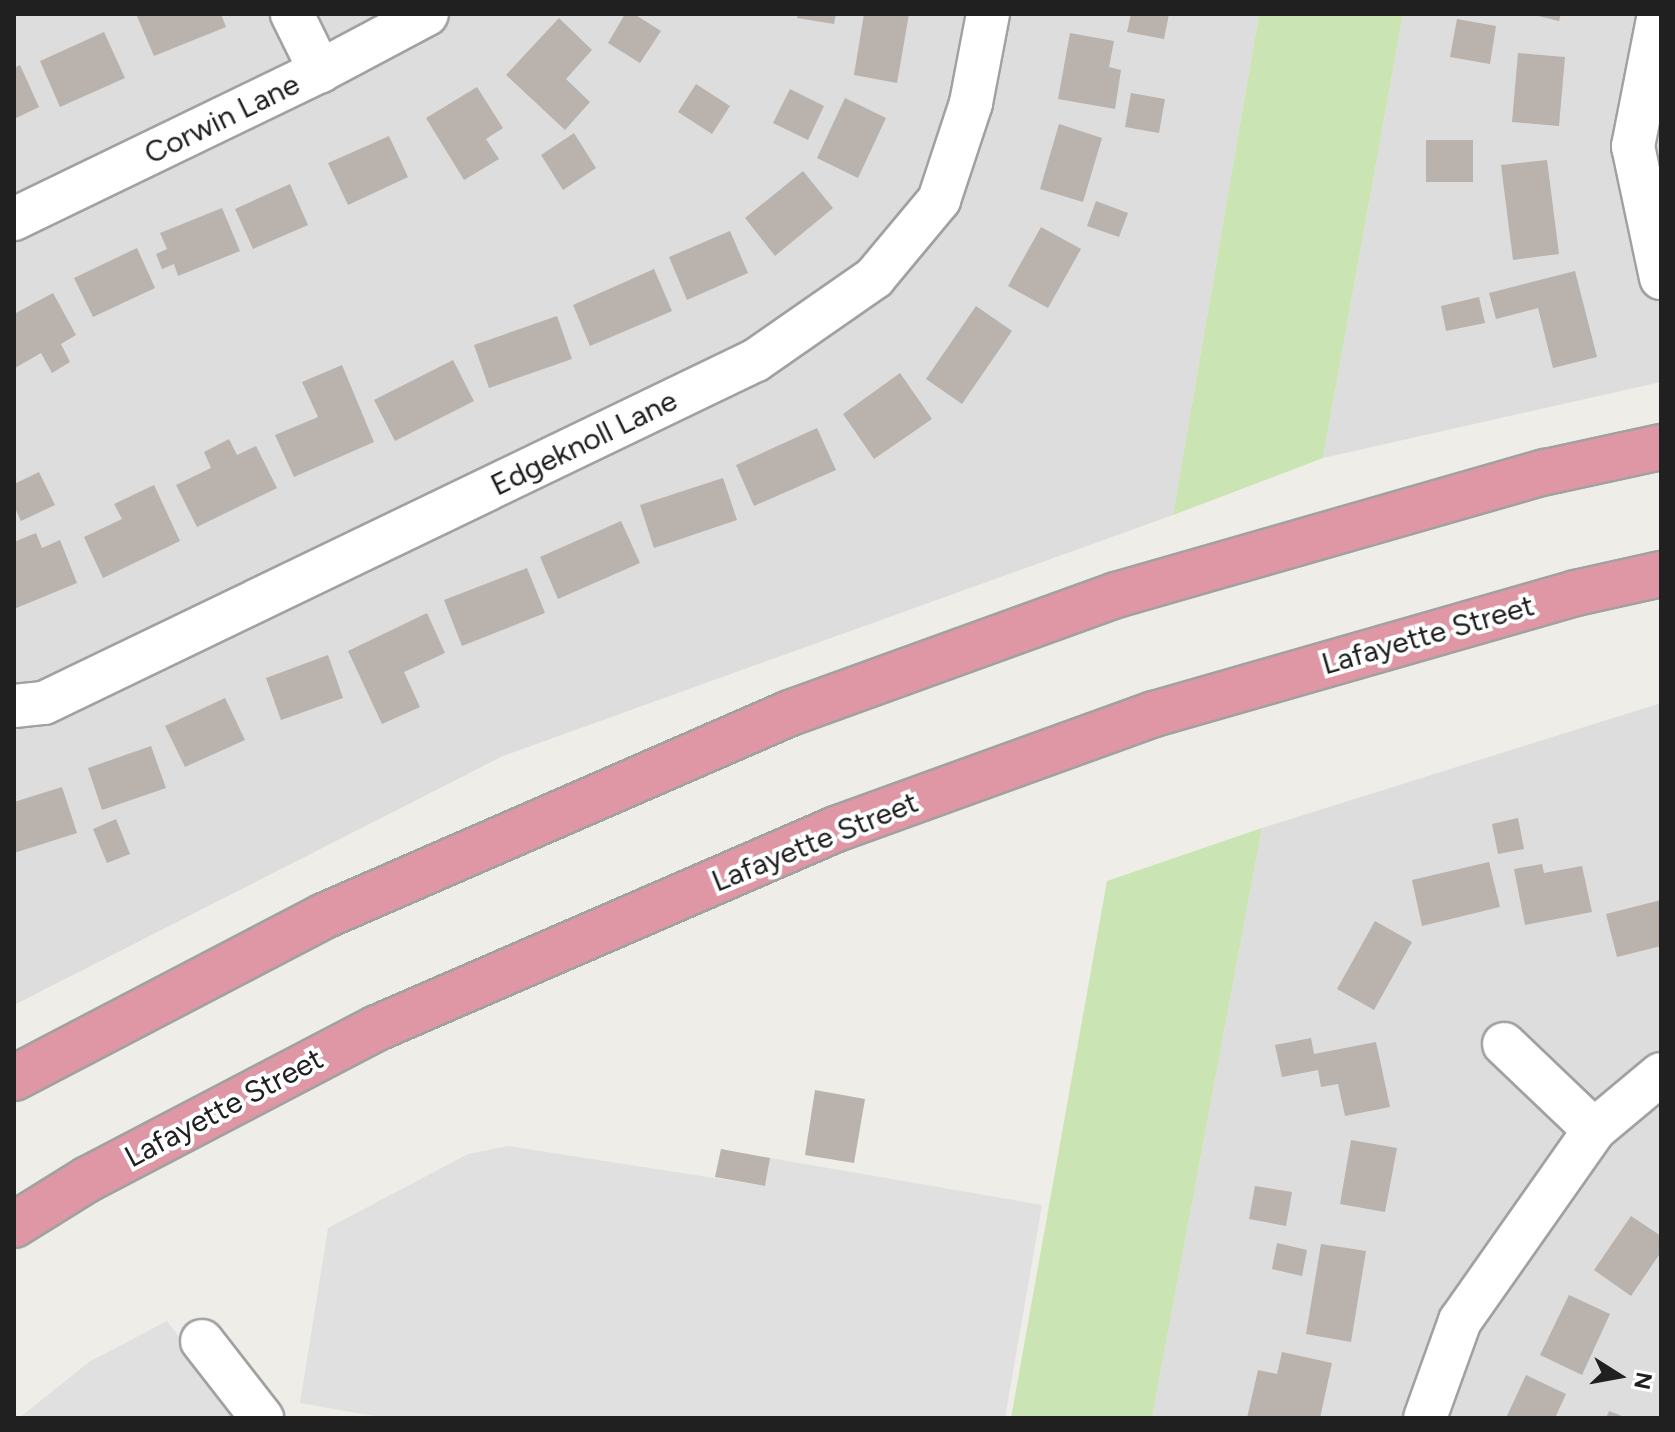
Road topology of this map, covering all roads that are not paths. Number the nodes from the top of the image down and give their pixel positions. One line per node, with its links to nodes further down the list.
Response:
1 (292, 14): 5 (street)
2 (427, 14): 5 (street, Corwin Lane)
3 (988, 14): 11 (street, Edgeknoll Lane)
4 (1659, 14): 6 (street)
5 (320, 71): 7 (street, Corwin Lane)
6 (1656, 71): 8 (street)
7 (14, 219)
8 (1661, 278)
9 (1661, 447): 14 (highway)
10 (1661, 574): 16 (highway, Lafayette Street)
11 (14, 706)
12 (1504, 1044): 15 (street)
13 (1661, 1074): 15 (street)
14 (14, 1078)
15 (1594, 1130): 19 (street)
16 (14, 1225)
17 (202, 1341): 18 (street)
18 (262, 1418)
19 (1425, 1418)

